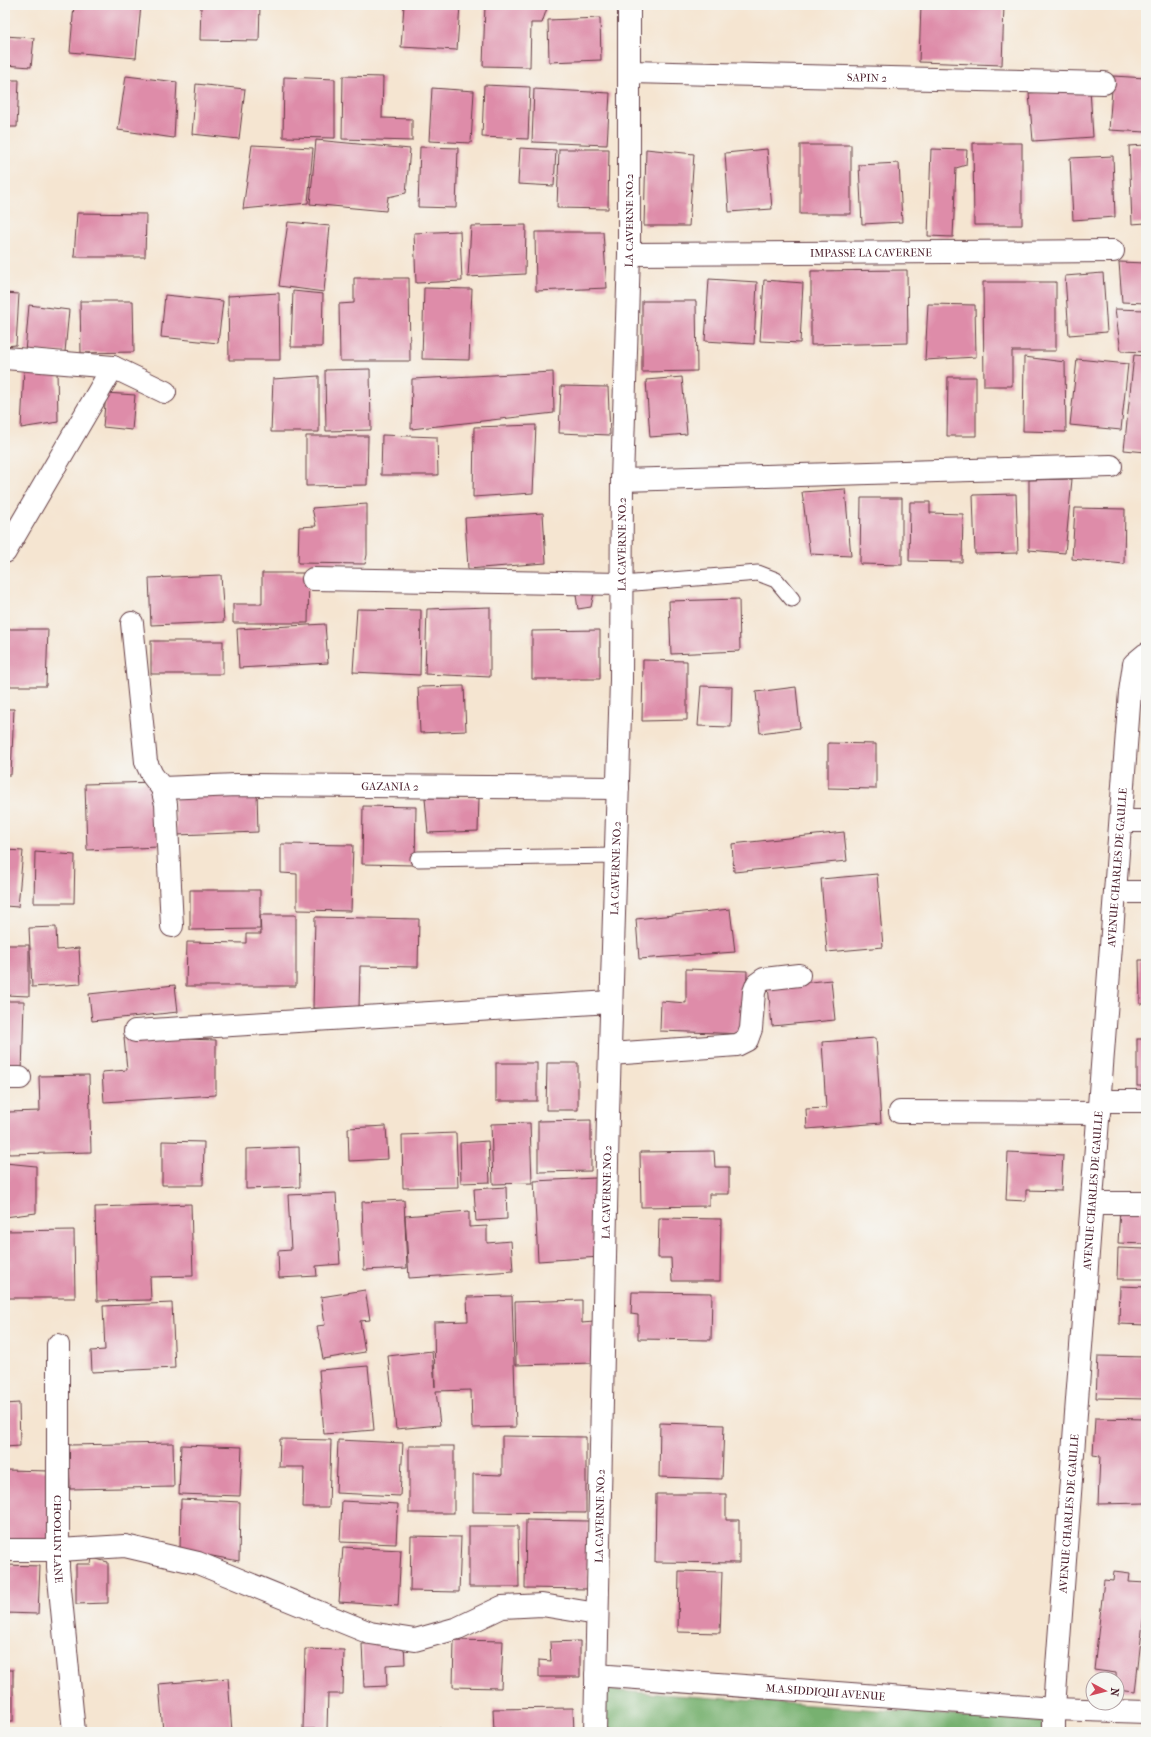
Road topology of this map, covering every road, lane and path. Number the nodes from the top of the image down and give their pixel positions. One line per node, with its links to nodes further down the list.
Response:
1 (630, 5): 2 (street, LA CAVERNE NO.2)
2 (630, 72): 3 (street, SAPIN 2); 5 (street, LA CAVERNE NO.2)
3 (1104, 83)
4 (1113, 251): 5 (street, IMPASSE LA CAVERENE)
5 (629, 254): 10 (street, LA CAVERNE NO.2)
6 (5, 358): 7 (street)
7 (113, 367): 8 (street); 11 (street)
8 (165, 392)
9 (1111, 466): 10 (street)
10 (622, 480): 13 (street, LA CAVERNE NO.2)
11 (5, 552)
12 (313, 579): 13 (street)
13 (622, 584): 14 (lane); 18 (street, LA CAVERNE NO.2)
14 (792, 599)
15 (132, 623): 17 (street)
16 (1146, 654): 19 (street, AVENUE CHARLES DE GAULLE)
17 (162, 788): 18 (street, GAZANIA 2); 25 (street)
18 (618, 788): 21 (street, LA CAVERNE NO.2)
19 (1121, 821): 20 (street); 23 (street, AVENUE CHARLES DE GAULLE)
20 (1146, 821)
21 (616, 856): 22 (lane); 27 (street, LA CAVERNE NO.2)
22 (418, 858)
23 (1115, 892): 24 (street); 31 (street, AVENUE CHARLES DE GAULLE)
24 (1146, 892)
25 (172, 926)
26 (800, 975): 29 (street)
27 (611, 1002): 28 (street); 29 (street, LA CAVERNE NO.2)
28 (135, 1031)
29 (610, 1054): 38 (street, LA CAVERNE NO.2)
30 (1146, 1102): 31 (street)
31 (1099, 1107): 32 (street); 33 (street, AVENUE CHARLES DE GAULLE)
32 (900, 1112)
33 (1092, 1203): 34 (street); 40 (street, AVENUE CHARLES DE GAULLE)
34 (1146, 1203)
35 (58, 1345): 37 (street, CHOOLUN LANE)
36 (5, 1550): 37 (street)
37 (59, 1550): 38 (street); 42 (street, CHOOLUN LANE)
38 (597, 1614): 39 (street, LA CAVERNE NO.2)
39 (596, 1675): 40 (street, M.A.SIDDIQUI AVENUE); 43 (street, LA CAVERNE NO.2)
40 (1054, 1709): 41 (street, M.A.SIDDIQUI AVENUE); 44 (street, AVENUE CHARLES DE GAULLE)
41 (1146, 1712)
42 (74, 1732)
43 (595, 1732)
44 (1054, 1732)

